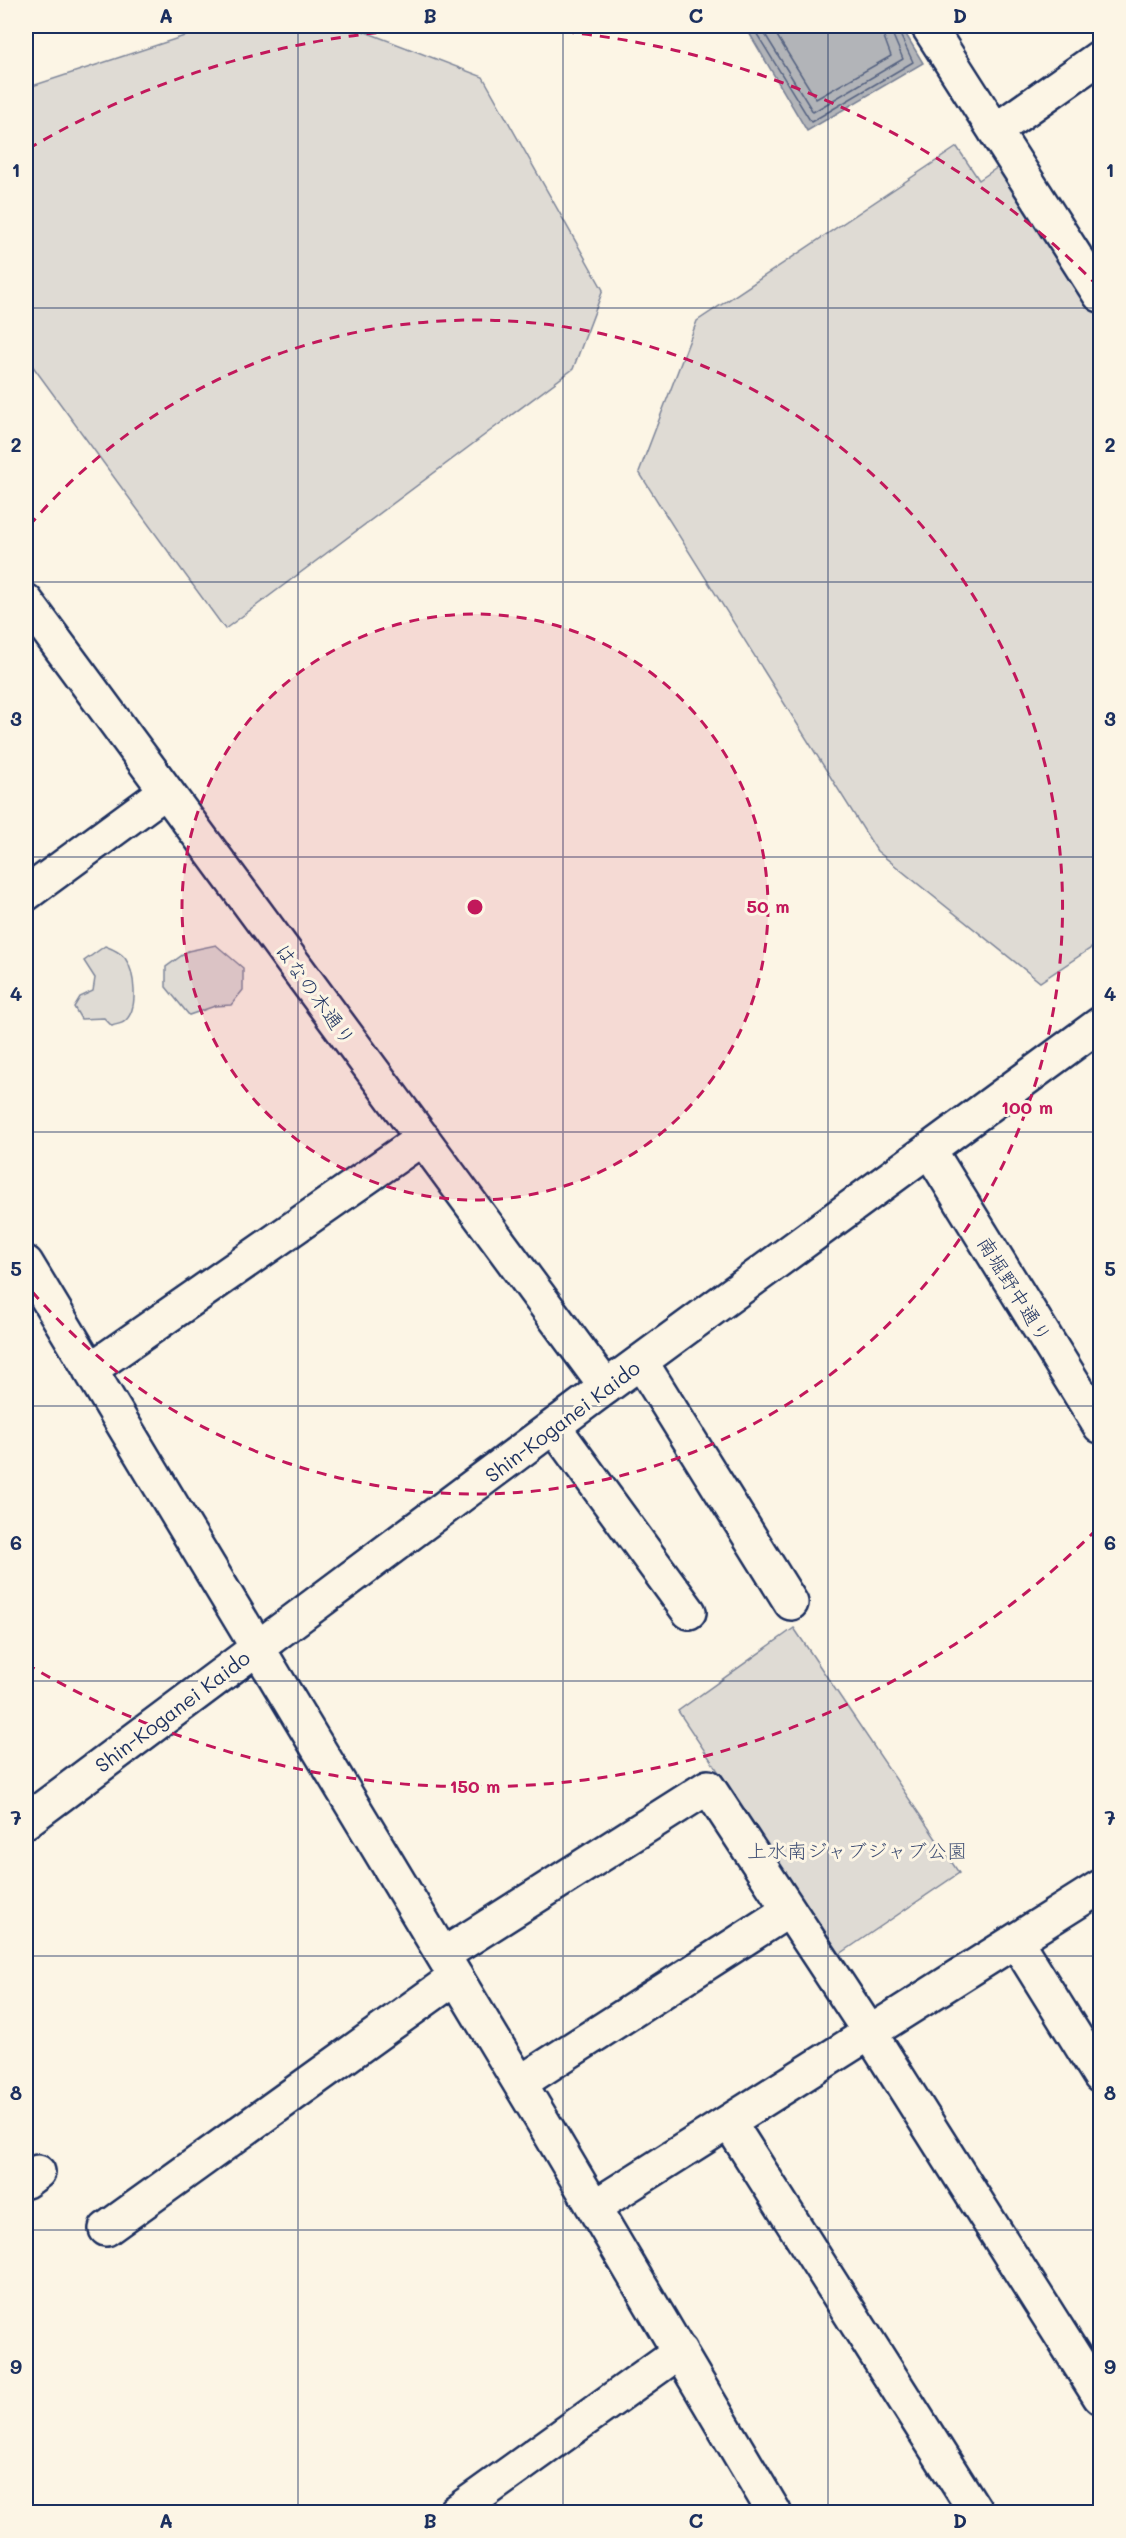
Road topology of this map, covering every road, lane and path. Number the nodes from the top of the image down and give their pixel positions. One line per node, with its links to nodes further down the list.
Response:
1 (928, 26): 3 (street)
2 (1101, 57): 3 (street)
3 (995, 131): 4 (street)
4 (1101, 295)
5 (26, 601): 6 (street, はなの木通り)
6 (166, 791): 7 (street); 9 (street, はなの木通り)
7 (26, 894)
8 (1101, 1024): 10 (street, Shin-Koganei Kaido)
9 (423, 1138): 13 (street); 14 (street, はなの木通り)
10 (930, 1151): 12 (street, Shin-Koganei Kaido); 15 (street, 南堀野中通り)
11 (26, 1263): 13 (street)
12 (641, 1362): 14 (street, Shin-Koganei Kaido); 17 (street)
13 (90, 1370): 19 (street)
14 (606, 1387): 16 (street, Shin-Koganei Kaido)
15 (1101, 1426)
16 (554, 1427): 18 (street); 19 (street, Shin-Koganei Kaido)
17 (791, 1603)
18 (689, 1612)
19 (258, 1647): 20 (street, Shin-Koganei Kaido); 24 (street)
20 (26, 1821)
21 (1101, 1887): 23 (street)
22 (789, 1910): 24 (street); 25 (street); 27 (street)
23 (1016, 1941): 25 (street); 26 (street)
24 (450, 1966): 27 (street); 30 (street)
25 (870, 2033): 28 (street); 32 (street)
26 (1101, 2076)
27 (520, 2083): 29 (street)
28 (729, 2122): 29 (street); 35 (street)
29 (594, 2207): 31 (street)
30 (106, 2229)
31 (680, 2351): 33 (street); 34 (street)
32 (1101, 2397)
33 (456, 2512)
34 (774, 2512)
35 (976, 2512)

